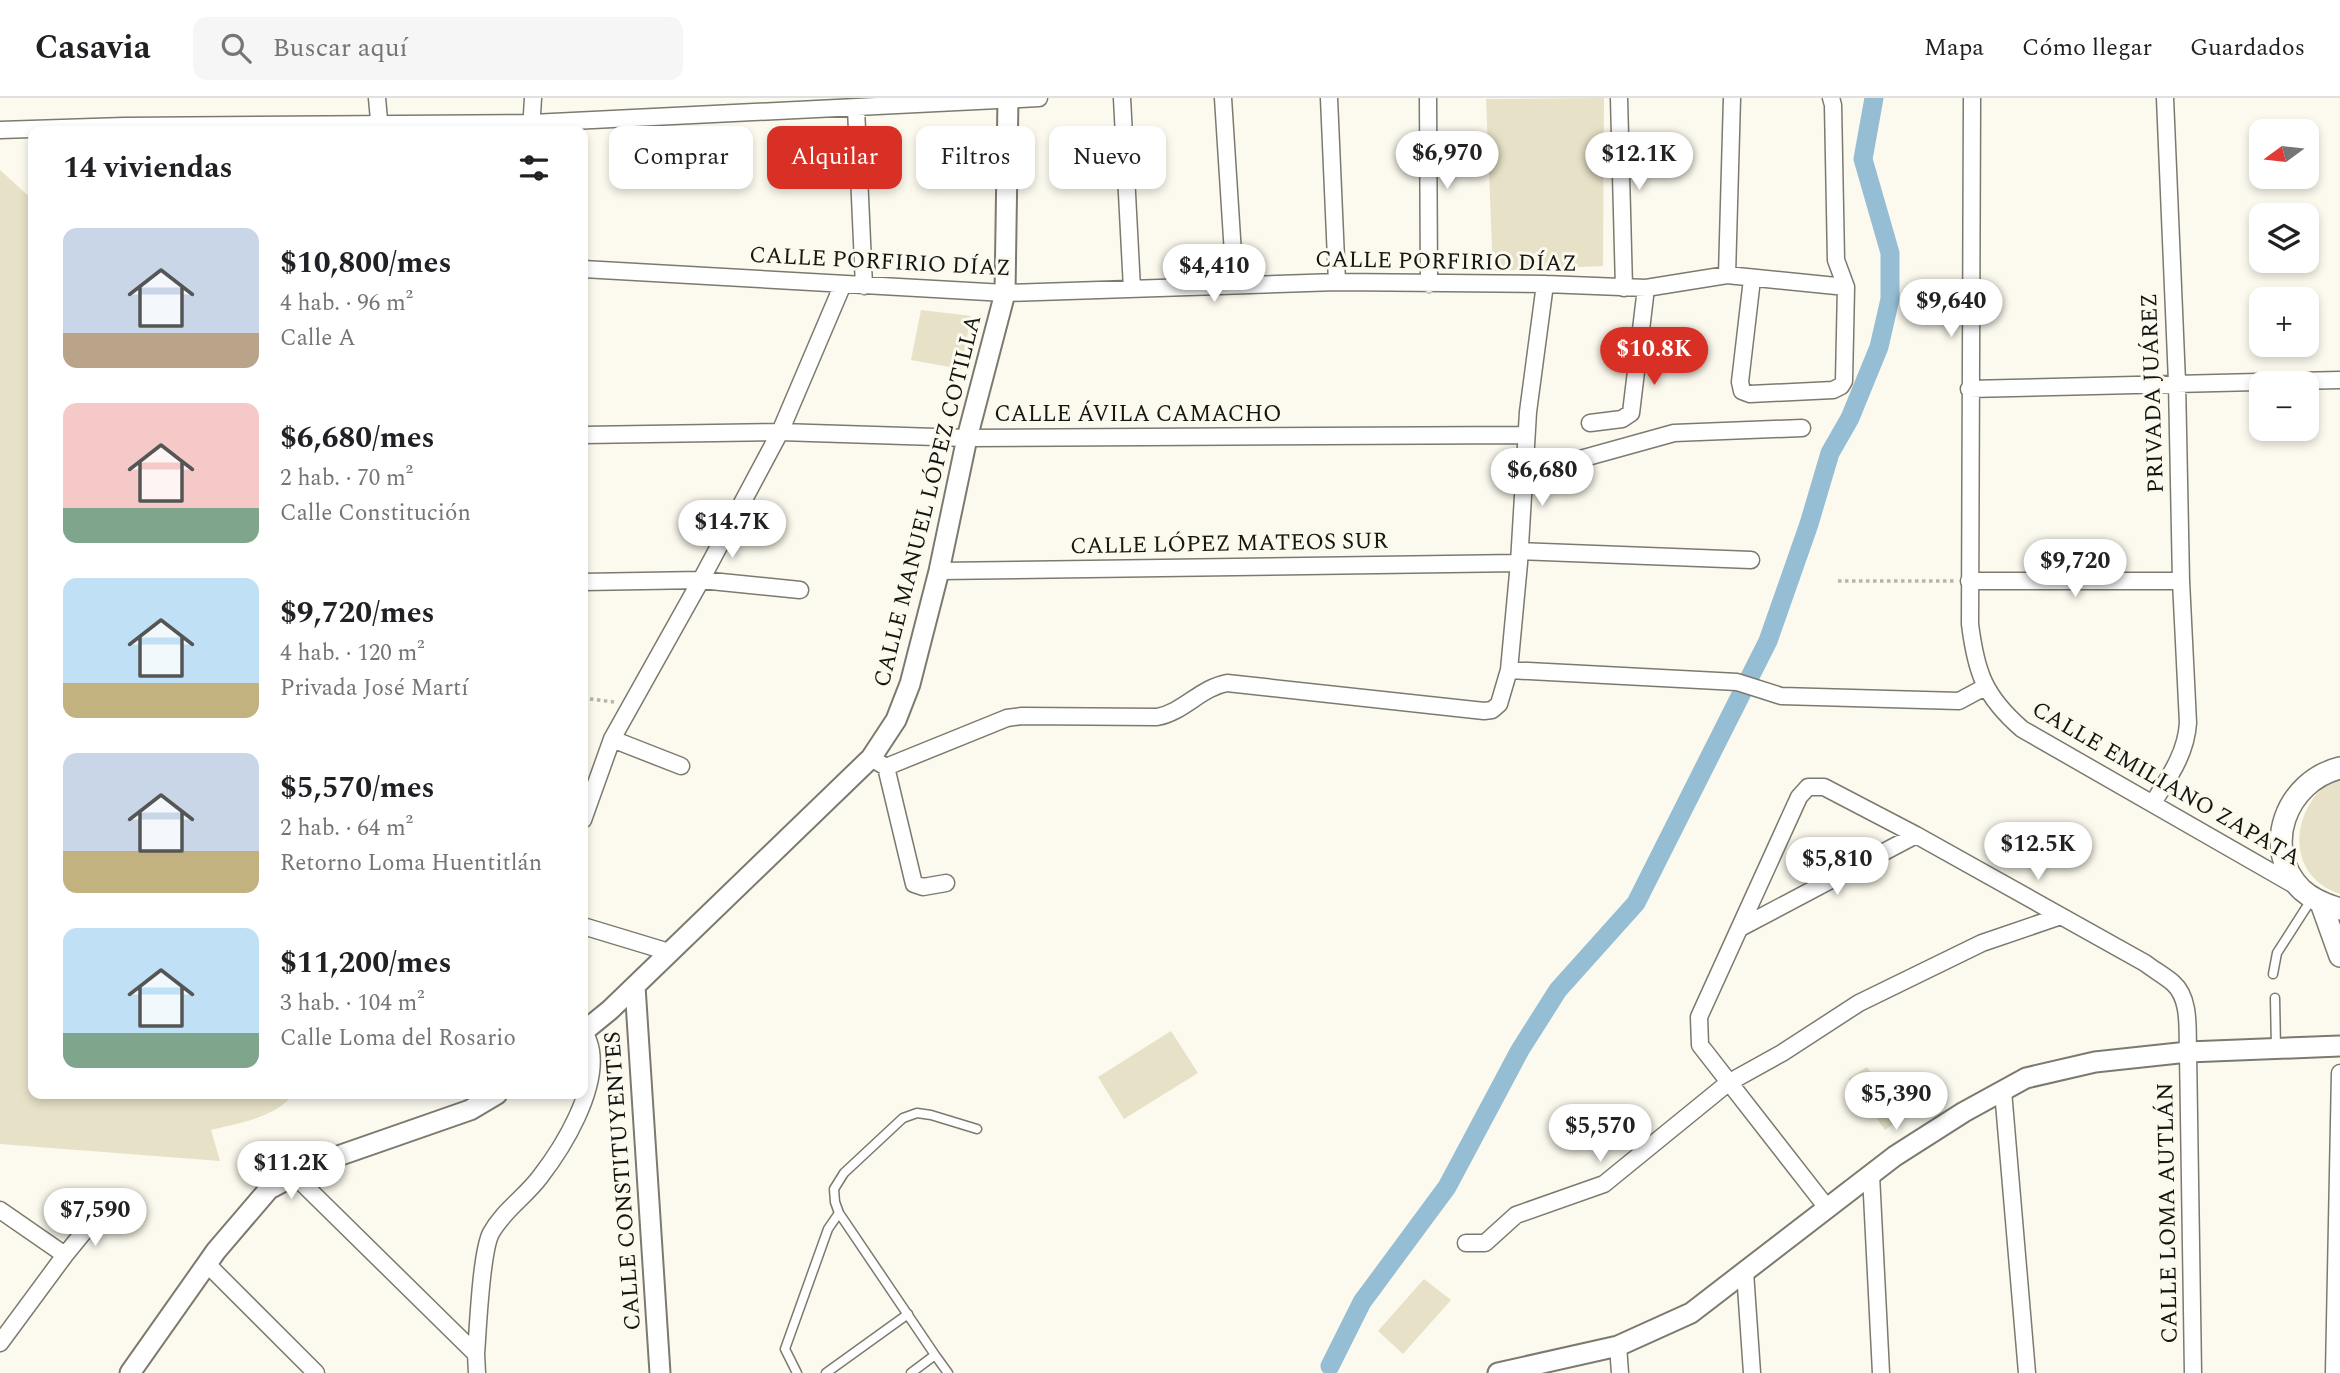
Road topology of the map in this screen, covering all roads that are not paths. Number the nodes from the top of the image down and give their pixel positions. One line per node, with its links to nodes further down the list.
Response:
1 (377, 98): 15 (street)
2 (533, 98): 16 (street)
3 (1039, 98): 13 (street)
4 (1122, 98): 32 (street)
5 (1223, 98): 27 (street)
6 (1329, 98): 23 (street)
7 (1428, 98): 25 (street)
8 (1619, 98): 30 (street)
9 (1732, 98): 21 (street)
10 (1830, 98): 29 (street)
11 (1972, 98): 36 (street, CALLE EMILIANO ZAPATA)
12 (2165, 98): 35 (street, PRIVADA JUÁREZ)
13 (1008, 99): 14 (street); 33 (street, CALLE MANUEL LÓPEZ COTILLA)
14 (856, 108): 17 (street); 28 (street)
15 (380, 126)
16 (531, 126)
17 (548, 126)
18 (28, 129): 19 (street)
19 (0, 130)
20 (588, 269): 24 (street, CALLE PORFIRIO DÍAZ)
21 (1727, 275): 22 (street, CALLE PORFIRIO DÍAZ); 31 (street, CALLE PORFIRIO DÍAZ)
22 (1752, 279): 29 (street, CALLE PORFIRIO DÍAZ); 29 (street)
23 (1337, 282): 25 (street, CALLE PORFIRIO DÍAZ); 27 (street, CALLE PORFIRIO DÍAZ)
24 (843, 284): 28 (street, CALLE PORFIRIO DÍAZ); 39 (street)
25 (1429, 284): 26 (street, CALLE PORFIRIO DÍAZ)
26 (1545, 284): 30 (street, CALLE PORFIRIO DÍAZ); 41 (street)
27 (1235, 285): 32 (street, CALLE PORFIRIO DÍAZ)
28 (864, 286): 33 (street, CALLE PORFIRIO DÍAZ)
29 (1846, 287)
30 (1624, 288): 31 (street, CALLE PORFIRIO DÍAZ)
31 (1646, 288): 37 (street)
32 (1132, 289): 33 (street, CALLE PORFIRIO DÍAZ)
33 (1005, 293): 42 (street, CALLE MANUEL LÓPEZ COTILLA)
34 (2340, 380): 35 (street)
35 (2177, 383): 36 (street); 49 (street, PRIVADA JUÁREZ)
36 (1969, 389): 48 (street, CALLE EMILIANO ZAPATA)
37 (1590, 423)
38 (1802, 428): 43 (street)
39 (780, 432): 40 (street, CALLE ÁVILA CAMACHO); 42 (street, CALLE ÁVILA CAMACHO); 47 (street)
40 (588, 435)
41 (1526, 435): 42 (street, CALLE ÁVILA CAMACHO); 43 (street)
42 (967, 438): 46 (street, CALLE MANUEL LÓPEZ COTILLA)
43 (1525, 474): 44 (street)
44 (1520, 557): 45 (street, CALLE LÓPEZ MATEOS SUR); 46 (street, CALLE LÓPEZ MATEOS SUR); 52 (street)
45 (1751, 560)
46 (939, 571): 55 (street, CALLE MANUEL LÓPEZ COTILLA)
47 (701, 580): 50 (street); 51 (street); 54 (street)
48 (1969, 581): 49 (street); 53 (street, CALLE EMILIANO ZAPATA)
49 (2181, 581): 58 (street, PRIVADA JUÁREZ)
50 (588, 582)
51 (800, 590)
52 (1509, 670): 53 (street); 55 (street)
53 (1986, 687): 58 (street, CALLE EMILIANO ZAPATA)
54 (612, 739): 56 (street); 59 (street)
55 (878, 762): 61 (street); 66 (street, CALLE MANUEL LÓPEZ COTILLA)
56 (681, 766)
57 (2340, 768): 62 (main road)
58 (2153, 803): 62 (street, CALLE EMILIANO ZAPATA)
59 (588, 806)
60 (1916, 835): 63 (street, CALLE LOMA AUTLÁN); 64 (street); 64 (street, CALLE LOMA AUTLÁN)
61 (946, 883)
62 (2319, 900): 67 (main road); 68 (lane)
63 (2061, 916): 75 (street, CALLE LOMA AUTLÁN); 78 (street)
64 (1742, 927): 78 (street)
65 (588, 928): 66 (street)
66 (668, 952): 69 (street, CALLE MANUEL LÓPEZ COTILLA)
67 (2340, 956)
68 (2273, 974)
69 (635, 986): 71 (street, CALLE MANUEL LÓPEZ COTILLA); 101 (street, CALLE CONSTITUYENTES)
70 (2275, 998): 74 (lane)
71 (588, 1029)
72 (588, 1042): 77 (street)
73 (2340, 1046): 74 (street)
74 (2276, 1049): 75 (street)
75 (2188, 1052): 79 (street); 111 (street, CALLE LOMA AUTLÁN)
76 (2340, 1073): 112 (street)
77 (588, 1082)
78 (1728, 1083): 85 (street); 89 (street)
79 (2003, 1091): 83 (street); 110 (street)
80 (489, 1099): 84 (street)
81 (584, 1099): 96 (street)
82 (977, 1129): 87 (lane)
83 (1871, 1175): 85 (street); 109 (street)
84 (295, 1176): 91 (street); 96 (street)
85 (1828, 1209): 92 (street)
86 (0, 1210): 90 (street)
87 (839, 1213): 93 (lane); 102 (lane)
88 (96, 1217): 90 (street)
89 (1466, 1243)
90 (65, 1255): 94 (street)
91 (207, 1264): 98 (street); 99 (street)
92 (1745, 1272): 95 (street); 108 (street)
93 (908, 1314): 97 (lane); 103 (lane)
94 (0, 1343)
95 (1618, 1346): 106 (street); 107 (street)
96 (476, 1354): 100 (street)
97 (935, 1355): 104 (lane); 105 (lane)
98 (138, 1369)
99 (316, 1373)
100 (477, 1373)
101 (660, 1373)
102 (797, 1373)
103 (826, 1373)
104 (911, 1373)
105 (948, 1373)
106 (1498, 1373)
107 (1620, 1373)
108 (1752, 1373)
109 (1881, 1373)
110 (2027, 1373)
111 (2193, 1373)
112 (2334, 1373)

